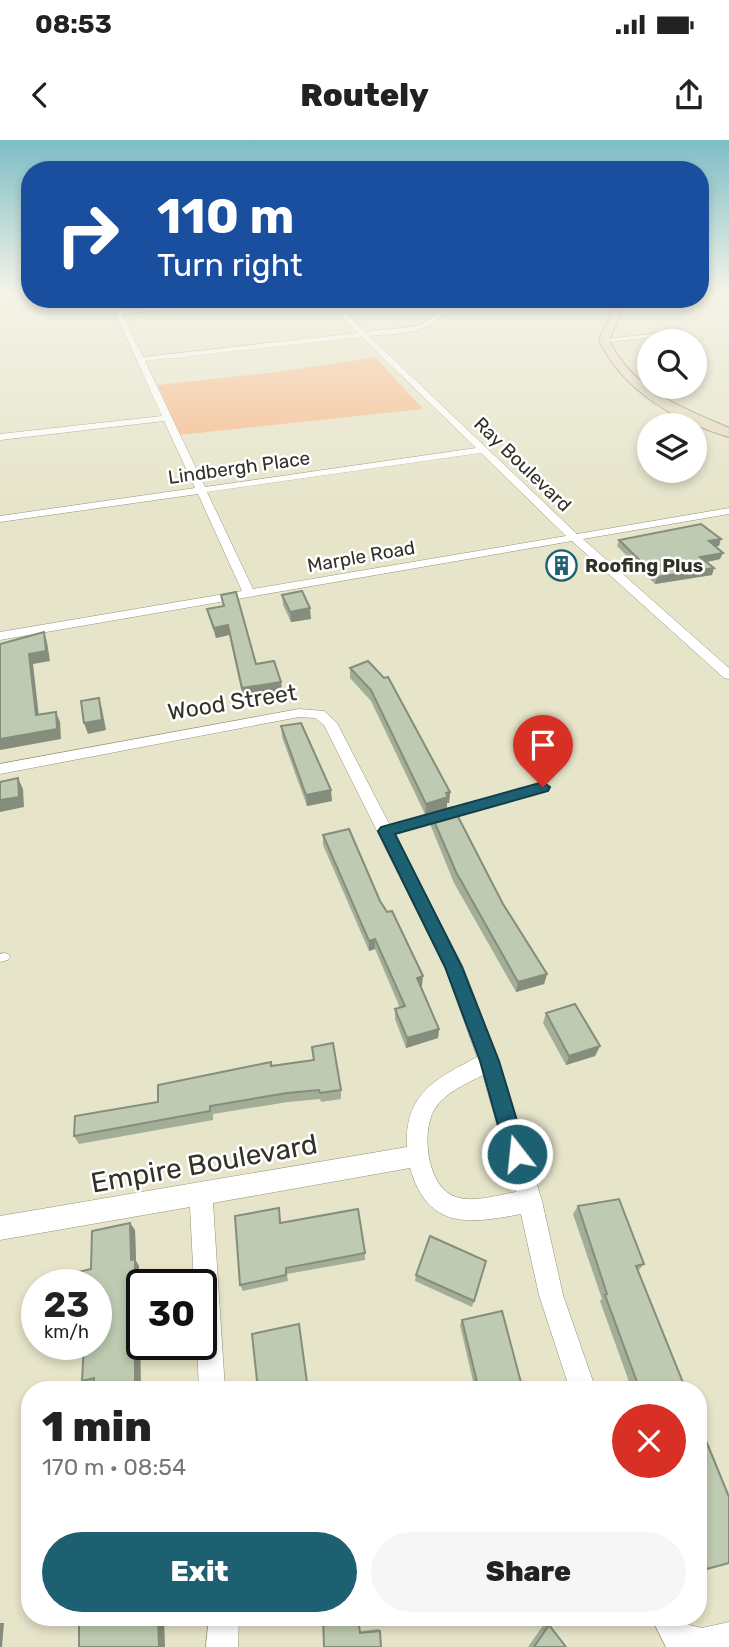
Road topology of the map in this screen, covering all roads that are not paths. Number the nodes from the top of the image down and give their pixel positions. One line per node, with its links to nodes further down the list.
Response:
1 (143, 362): 4 (street)
2 (392, 362): 7 (street, Ray Boulevard)
3 (616, 362): 5 (street)
4 (169, 418): 6 (street); 8 (street)
5 (729, 433)
6 (0, 437)
7 (483, 450): 8 (street, Lindbergh Place); 11 (street, Ray Boulevard)
8 (202, 490): 10 (street, Lindbergh Place); 12 (street)
9 (729, 511): 11 (street, Marple Road)
10 (0, 519)
11 (574, 537): 12 (street, Marple Road); 14 (street, Ray Boulevard)
12 (249, 593): 13 (street, Marple Road)
13 (0, 636)
14 (729, 675)
15 (0, 769): 17 (street, Wood Street)
16 (543, 787): 17 (lane)
17 (386, 831): 18 (street, Wood Street)
18 (489, 1061): 19 (street); 21 (street, Wood Street)
19 (418, 1156): 20 (street, Empire Boulevard); 21 (street)
20 (201, 1194): 22 (street, Empire Boulevard); 23 (street)
21 (530, 1201): 24 (street, Wood Street)
22 (0, 1228)
23 (211, 1381)
24 (580, 1381)
25 (223, 1626): 28 (street)
26 (671, 1626): 27 (street)
27 (729, 1638)
28 (222, 1647)

